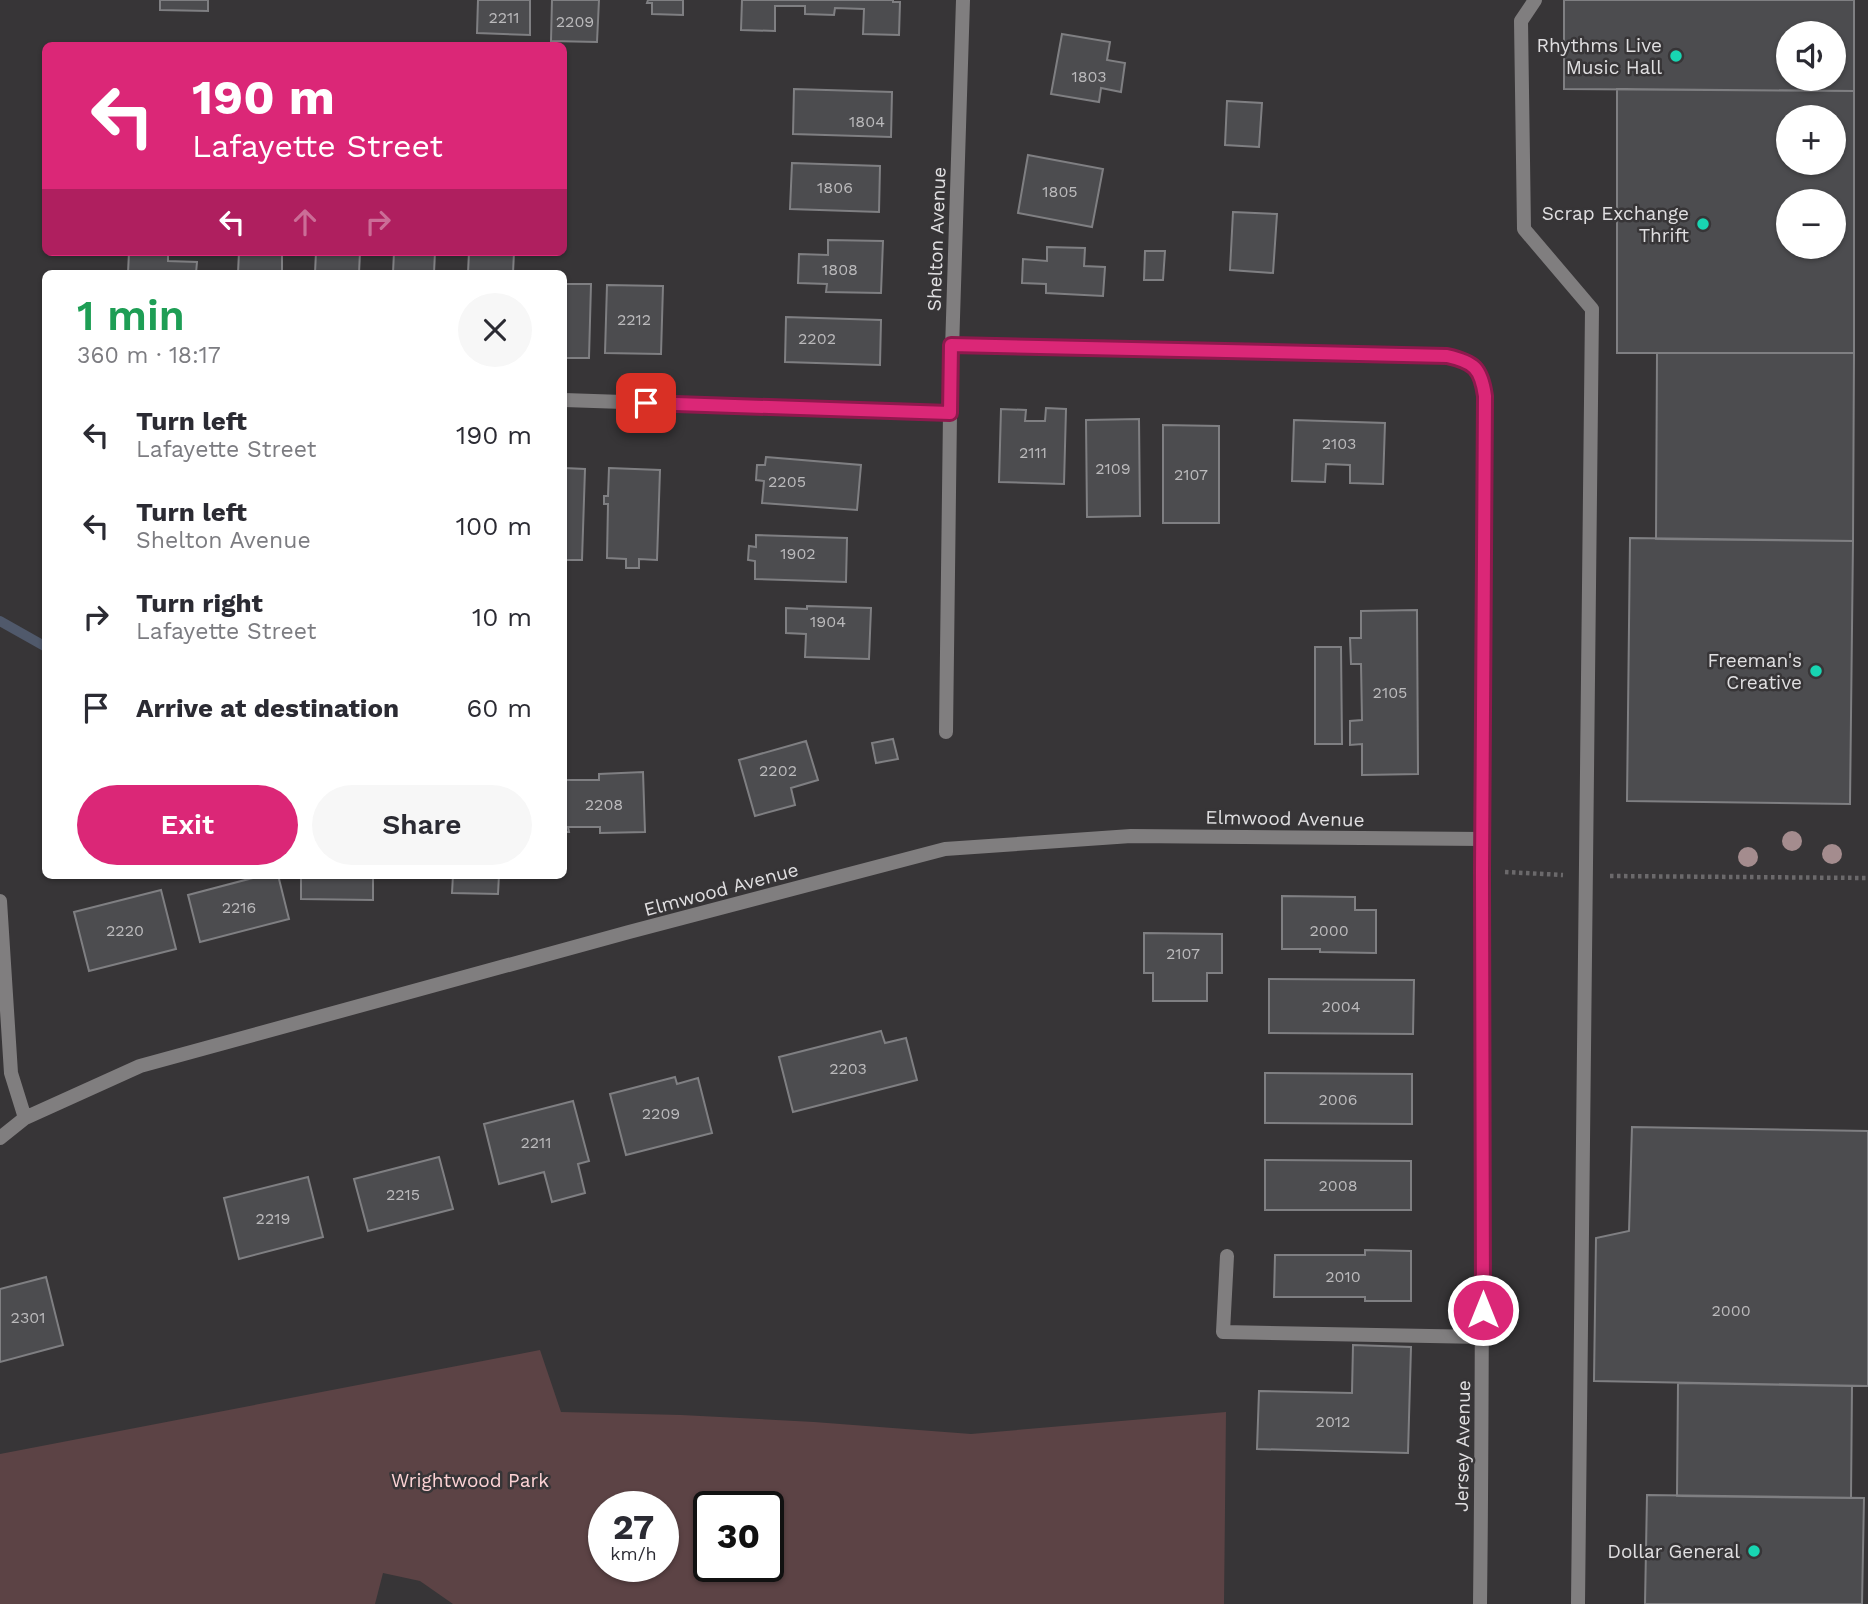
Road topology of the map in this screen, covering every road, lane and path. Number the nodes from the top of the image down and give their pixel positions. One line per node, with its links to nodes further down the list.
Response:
1 (963, 0): 3 (street, Shelton Avenue)
2 (1535, 0): 9 (street)
3 (951, 345): 5 (street, Shelton Avenue); 7 (street, Jersey Avenue)
4 (567, 400): 5 (street)
5 (950, 413): 6 (street, Shelton Avenue)
6 (946, 732)
7 (1483, 839): 8 (street, Jersey Avenue); 13 (street, Elmwood Avenue)
8 (1482, 872): 9 (path); 16 (street, Jersey Avenue)
9 (1587, 876): 18 (street)
10 (1618, 876): 11 (path)
11 (1868, 878)
12 (0, 901): 13 (street)
13 (25, 1118): 14 (street, Elmwood Avenue)
14 (0, 1138)
15 (1227, 1256): 16 (street)
16 (1483, 1337): 17 (street, Jersey Avenue)
17 (1480, 1604)
18 (1578, 1604)

